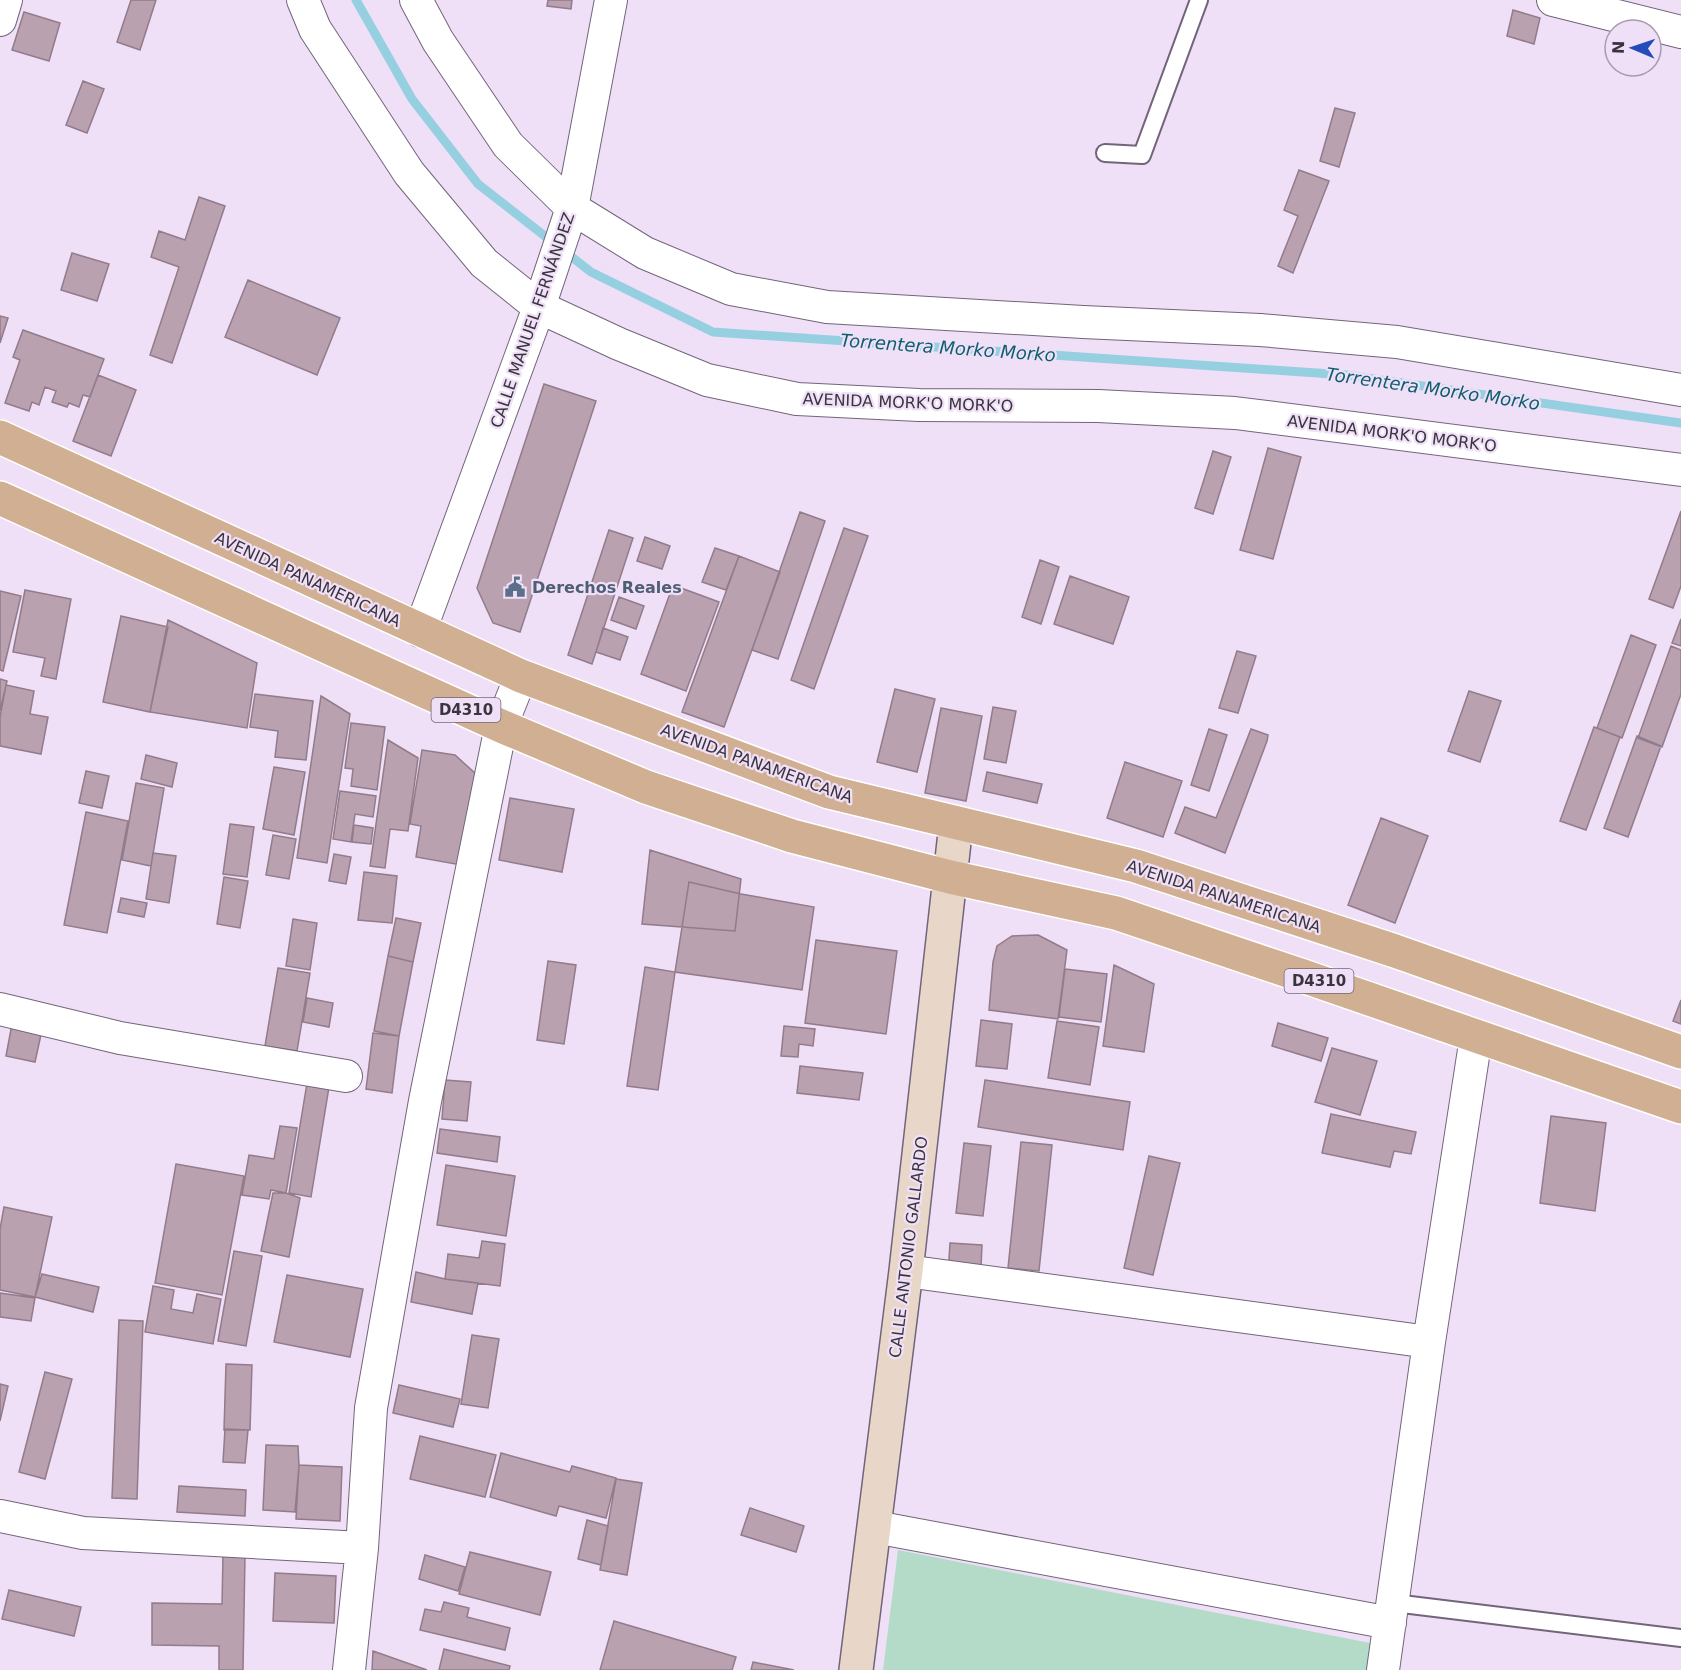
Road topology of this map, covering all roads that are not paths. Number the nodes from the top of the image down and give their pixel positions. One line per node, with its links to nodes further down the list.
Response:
1 (6, 0): 7 (street)
2 (303, 0): 11 (street, AVENIDA MORK'O MORK'O)
3 (416, 0): 10 (street)
4 (611, 0): 10 (street, CALLE MANUEL FERNÁNDEZ)
5 (1199, 0): 9 (lane)
6 (1553, 0): 8 (street)
7 (0, 20)
8 (1681, 32)
9 (1105, 153)
10 (563, 234): 11 (street, CALLE MANUEL FERNÁNDEZ); 12 (street)
11 (539, 307): 14 (street, AVENIDA MORK'O MORK'O); 16 (street, CALLE MANUEL FERNÁNDEZ)
12 (1681, 390)
13 (0, 437): 16 (main road, AVENIDA PANAMERICANA)
14 (1681, 470)
15 (0, 498): 18 (main road, D4310)
16 (420, 631): 17 (main road, AVENIDA PANAMERICANA)
17 (521, 676): 18 (street); 19 (main road, AVENIDA PANAMERICANA)
18 (501, 726): 20 (main road, D4310); 30 (street)
19 (956, 824): 20 (main road, CALLE ANTONIO GALLARDO); 23 (main road, AVENIDA PANAMERICANA)
20 (950, 877): 22 (main road, D4310); 26 (main road, CALLE ANTONIO GALLARDO)
21 (0, 1010): 24 (street)
22 (1476, 1037): 25 (main road, D4310); 27 (street)
23 (1681, 1052)
24 (346, 1076)
25 (1681, 1107)
26 (906, 1271): 27 (street); 29 (main road, CALLE ANTONIO GALLARDO)
27 (1429, 1342): 31 (street)
28 (0, 1516): 30 (street)
29 (875, 1527): 31 (street); 34 (main road, CALLE ANTONIO GALLARDO)
30 (362, 1548): 33 (street)
31 (1392, 1613): 32 (lane); 35 (street)
32 (1681, 1638)
33 (349, 1670)
34 (856, 1670)
35 (1383, 1670)

